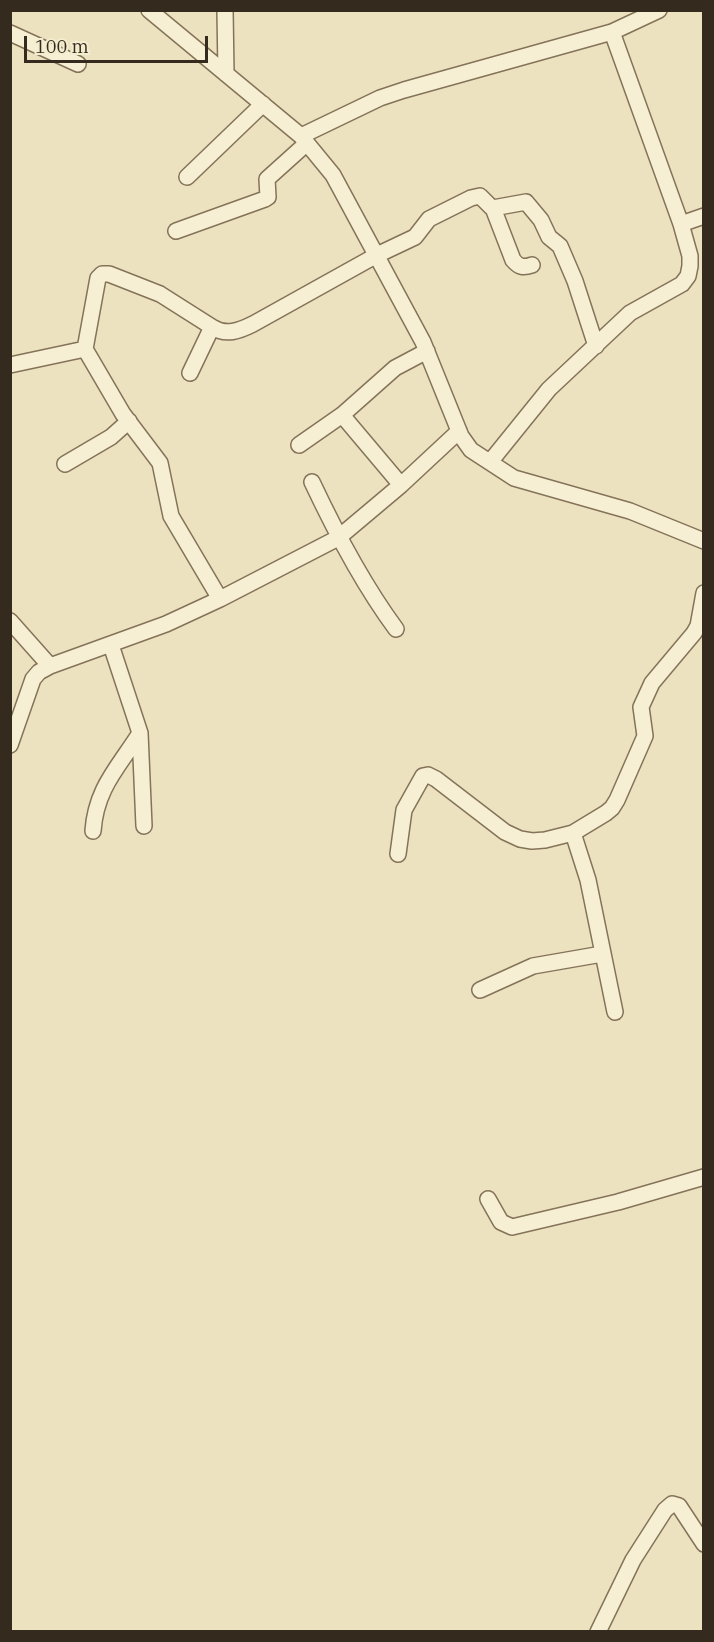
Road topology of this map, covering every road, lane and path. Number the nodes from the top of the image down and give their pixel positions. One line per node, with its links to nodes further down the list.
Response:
1 (149, 10): 7 (street)
2 (225, 10): 7 (street)
3 (659, 10): 4 (street)
4 (612, 32): 9 (street); 13 (street)
5 (10, 33): 6 (street)
6 (78, 64)
7 (226, 74): 8 (street)
8 (262, 104): 9 (street); 10 (street)
9 (304, 139): 14 (street); 15 (street)
10 (188, 177)
11 (493, 208): 15 (street); 16 (street); 18 (street)
12 (704, 216): 13 (street)
13 (681, 224): 18 (street)
14 (176, 231)
15 (377, 255): 17 (street); 20 (street)
16 (532, 265)
17 (212, 327): 19 (street); 22 (street)
18 (596, 346): 27 (street)
19 (85, 349): 21 (street); 24 (street)
20 (427, 351): 23 (street); 25 (street)
21 (10, 365)
22 (190, 373)
23 (342, 415): 26 (street); 30 (street)
24 (129, 422): 28 (street); 34 (street)
25 (459, 430): 27 (street); 30 (street)
26 (299, 446)
27 (490, 462): 32 (street)
28 (65, 464)
29 (312, 482): 31 (street)
30 (400, 485): 31 (street)
31 (339, 538): 34 (street); 36 (street)
32 (704, 541)
33 (704, 593): 43 (street)
34 (220, 599): 37 (street)
35 (10, 621): 38 (street)
36 (396, 629)
37 (111, 645): 38 (street); 39 (street)
38 (50, 666): 40 (street)
39 (140, 733): 41 (street); 42 (street)
40 (10, 745)
41 (144, 826)
42 (93, 831)
43 (573, 833): 44 (street); 45 (street)
44 (398, 854)
45 (602, 954): 46 (street); 47 (street)
46 (480, 990)
47 (615, 1012)
48 (704, 1177): 49 (street)
49 (488, 1199)
50 (704, 1544): 51 (street)
51 (598, 1632)

